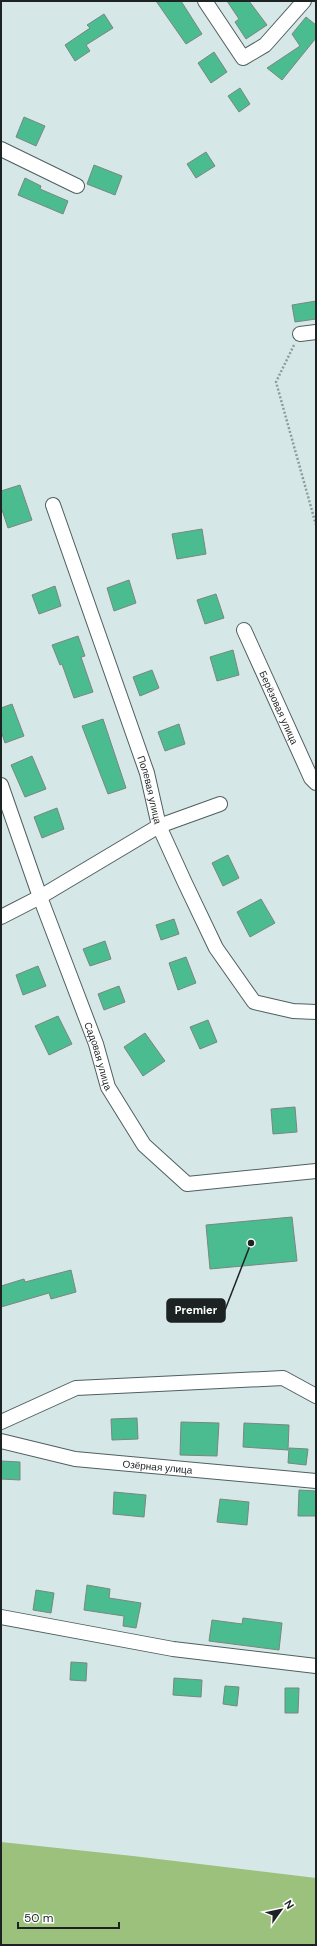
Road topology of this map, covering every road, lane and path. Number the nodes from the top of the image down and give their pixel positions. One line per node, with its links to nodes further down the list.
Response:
1 (205, 1): 2 (street)
2 (304, 1)
3 (1, 149): 4 (street)
4 (77, 186)
5 (316, 332): 6 (street)
6 (300, 334): 8 (path)
7 (53, 505): 13 (street, Полевая улица)
8 (316, 524)
9 (244, 630): 10 (street, Берёзовая улица)
10 (316, 783)
11 (1, 785): 14 (street, Садовая улица)
12 (220, 804): 13 (street)
13 (159, 826): 14 (street); 16 (street, Полевая улица)
14 (40, 897): 15 (street); 17 (street, Садовая улица)
15 (1, 917)
16 (316, 1012)
17 (316, 1171)
18 (316, 1396): 19 (street)
19 (1, 1422)
20 (1, 1441): 21 (street, Озёрная улица)
21 (316, 1481)
22 (1, 1617): 23 (street)
23 (316, 1666)

